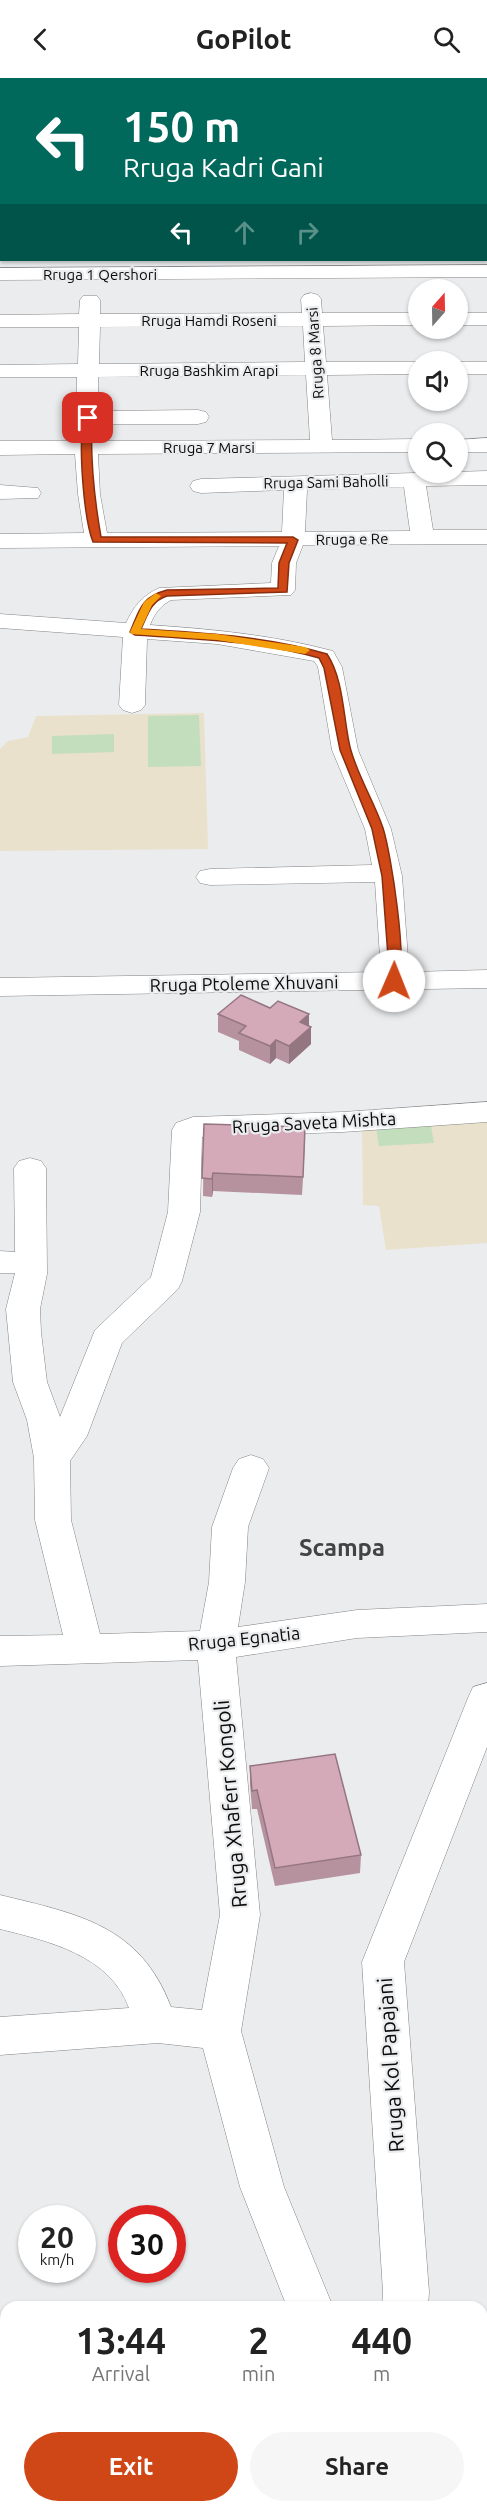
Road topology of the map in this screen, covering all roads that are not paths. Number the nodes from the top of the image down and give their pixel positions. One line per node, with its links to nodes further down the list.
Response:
1 (307, 265): 2 (street, Rruga 1 Qershori); 3 (street, Rruga 1 Qershori); 9 (street, Rruga 8 Marsi)
2 (92, 267): 4 (street, Rruga 1 Qershori); 8 (street)
3 (487, 271)
4 (0, 274)
5 (408, 319): 9 (street, Rruga Hamdi Roseni)
6 (468, 319): 7 (street)
7 (487, 319)
8 (89, 320): 9 (street, Rruga Hamdi Roseni); 10 (street, Rruga Hamdi Roseni); 15 (street)
9 (314, 320): 14 (street, Rruga 8 Marsi)
10 (0, 321)
11 (408, 368): 14 (street, Rruga Bashkim Arapi)
12 (468, 368): 13 (street)
13 (487, 368)
14 (316, 369): 15 (street, Rruga Bashkim Arapi); 23 (street, Rruga 8 Marsi)
15 (90, 370): 16 (street, Rruga Bashkim Arapi); 18 (street)
16 (0, 371)
17 (198, 417): 18 (street)
18 (88, 418): 22 (street)
19 (487, 445): 21 (street)
20 (408, 446): 23 (street, Rruga 7 Marsi)
21 (468, 446)
22 (86, 447): 23 (street, Rruga 7 Marsi); 24 (street, Rruga 7 Marsi); 35 (street)
23 (322, 447)
24 (0, 448)
25 (487, 478): 26 (street, Rruga Sami Baholli)
26 (468, 479)
27 (408, 480): 28 (street, Rruga Sami Baholli)
28 (296, 482): 30 (street, Rruga Sami Baholli); 36 (street)
29 (414, 483): 34 (street)
30 (201, 486)
31 (0, 492): 32 (street)
32 (30, 493)
33 (487, 537): 34 (street, Rruga e Re)
34 (423, 538): 36 (street, Rruga e Re)
35 (97, 540): 36 (street, Rruga e Re); 37 (street, Rruga e Re)
36 (293, 540): 39 (street)
37 (0, 541)
38 (0, 621): 39 (street)
39 (135, 632): 40 (street); 41 (street)
40 (132, 705)
41 (387, 873): 42 (street); 44 (street)
42 (210, 877)
43 (487, 979): 44 (street, Rruga Ptoleme Xhuvani)
44 (394, 981): 45 (street, Rruga Ptoleme Xhuvani)
45 (0, 987)
46 (487, 1112): 49 (street, Rruga Saveta Mishta)
47 (30, 1168): 48 (street)
48 (15, 1263): 49 (street)
49 (52, 1458): 53 (street)
50 (251, 1468): 52 (street, Rruga Xhaferr Kongoli)
51 (487, 1618): 52 (street, Rruga Egnatia)
52 (216, 1645): 53 (street, Rruga Egnatia); 58 (street, Rruga Xhaferr Kongoli)
53 (85, 1647): 54 (street, Rruga Egnatia)
54 (0, 1651)
55 (486, 1703): 61 (street, Rruga Kol Papajani)
56 (0, 1912): 57 (street)
57 (158, 2024): 58 (street); 59 (street)
58 (220, 2031): 60 (street, Rruga Xhaferr Kongoli)
59 (0, 2036)
60 (308, 2301)
61 (405, 2301)

